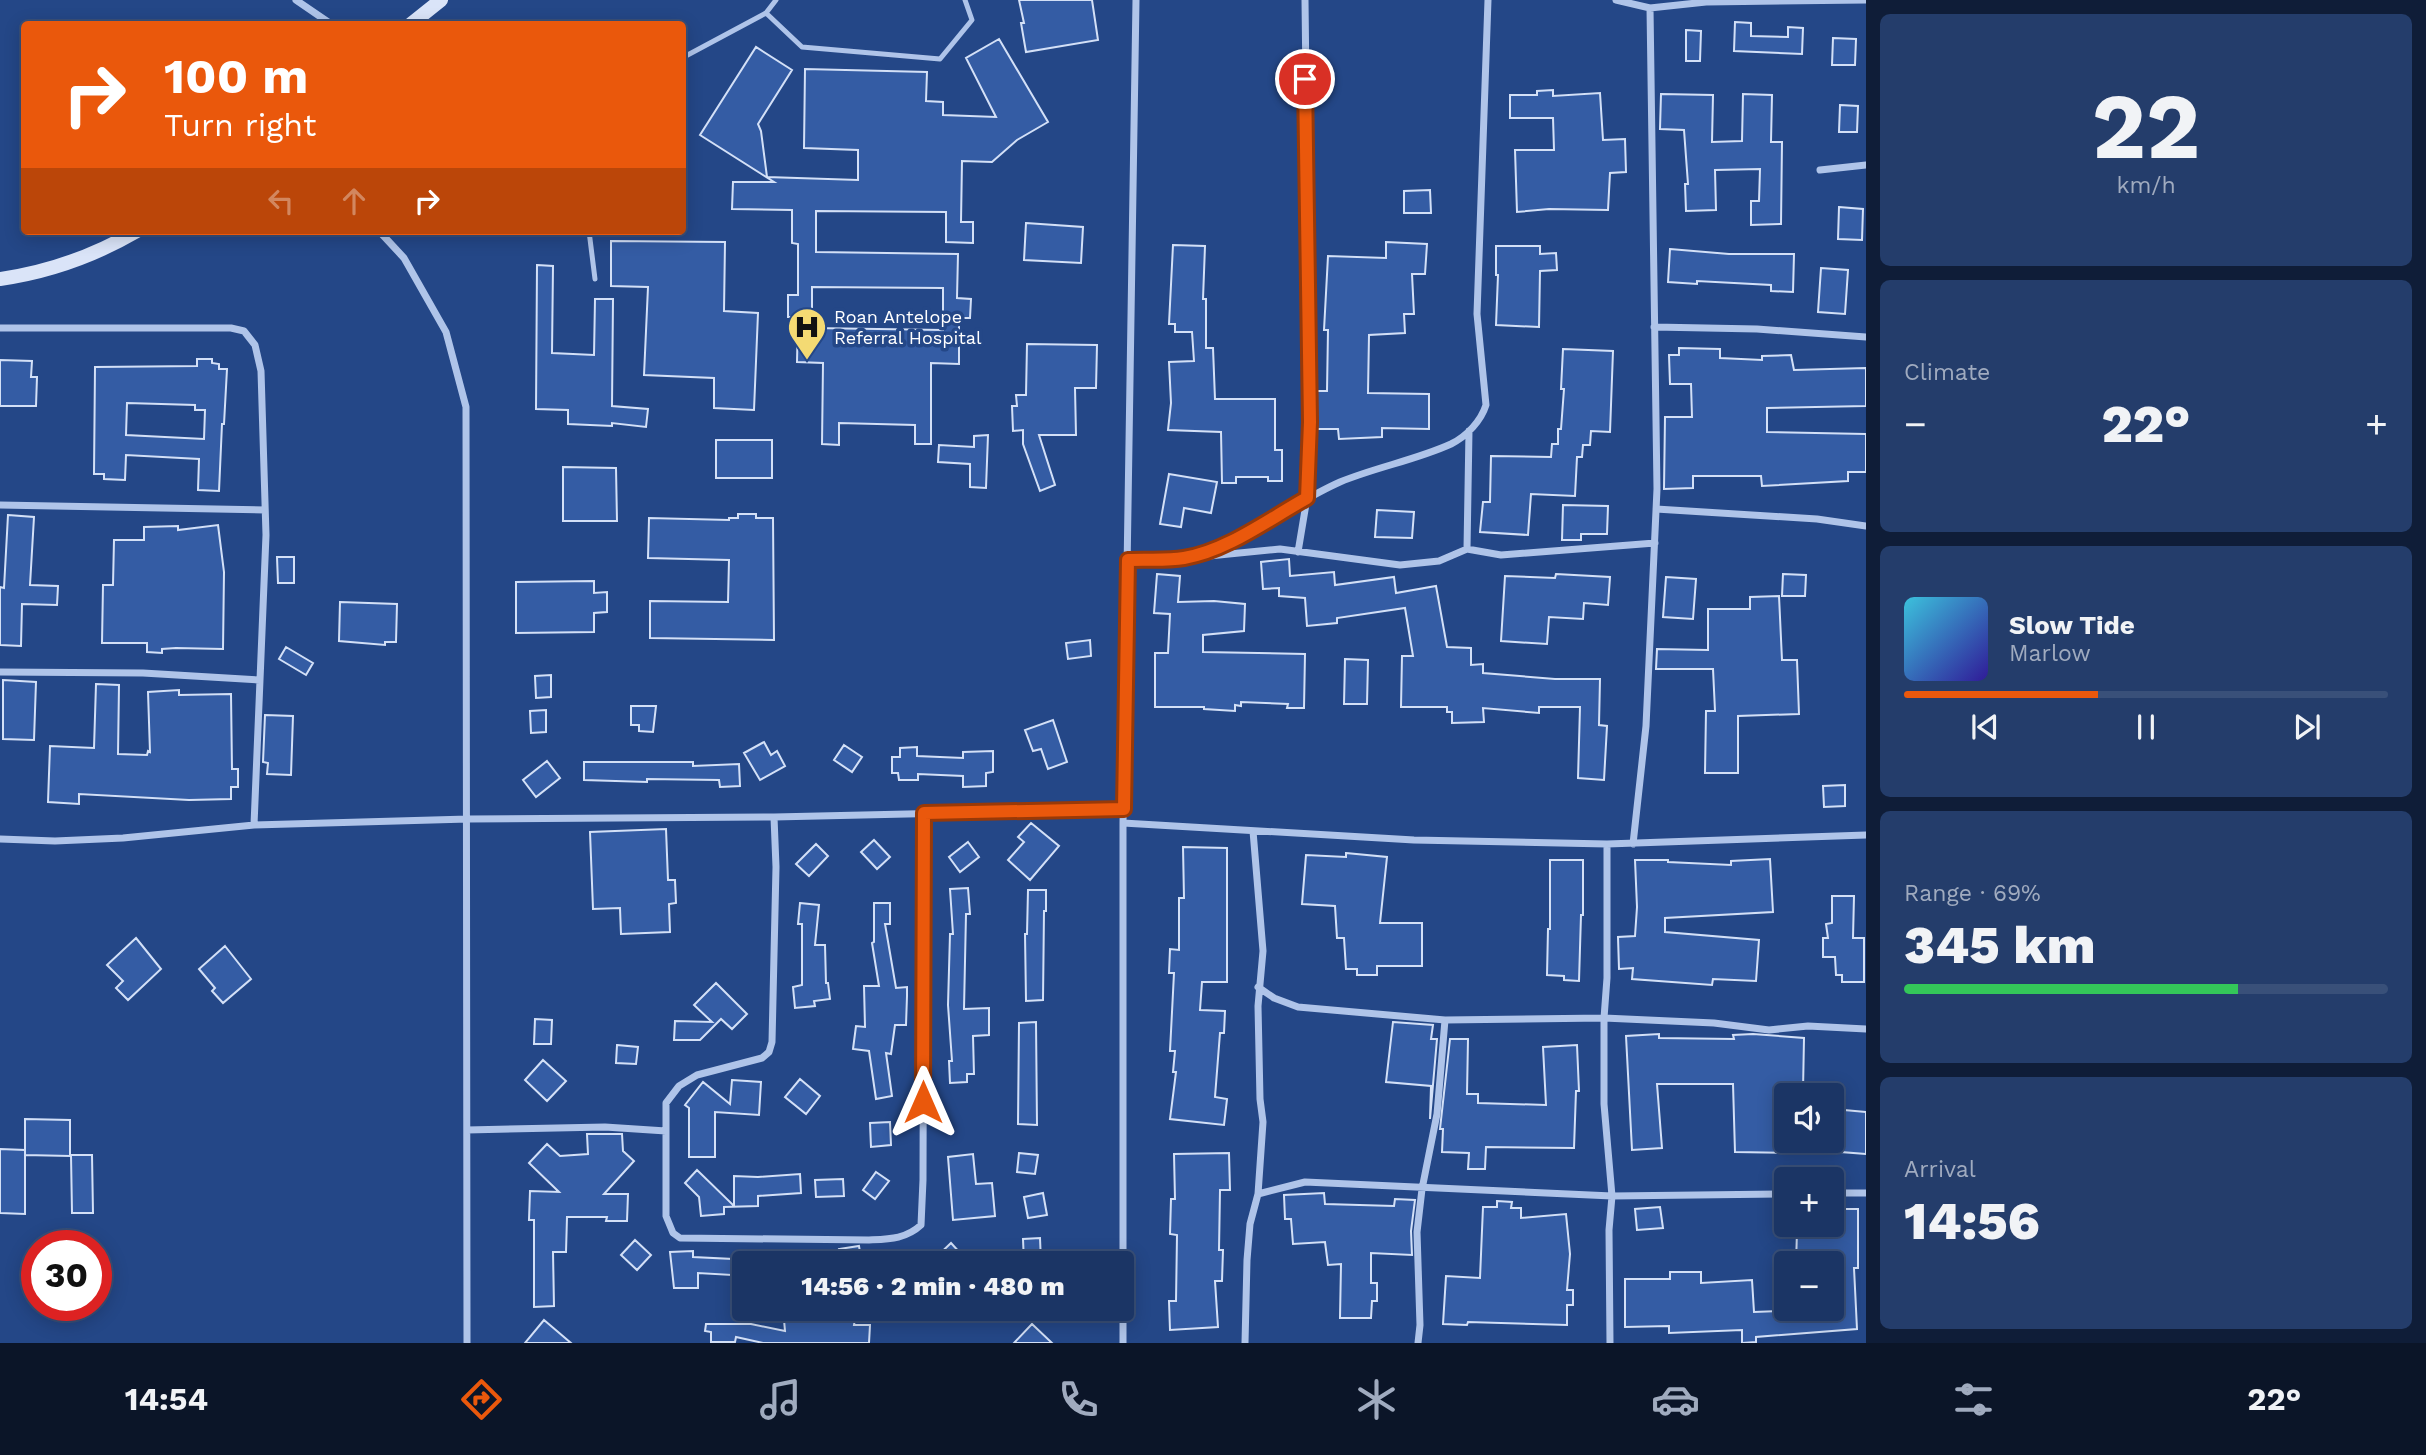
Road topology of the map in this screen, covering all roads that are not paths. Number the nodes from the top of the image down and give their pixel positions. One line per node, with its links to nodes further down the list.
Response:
1 (296, 0): 13 (street)
2 (441, 0): 14 (street)
3 (776, 0): 12 (lane)
4 (965, 0): 12 (lane)
5 (1136, 0): 36 (street)
6 (1305, 0): 27 (street)
7 (1488, 0): 26 (street)
8 (1616, 0): 11 (street)
9 (1824, 1): 10 (street); 11 (street)
10 (1866, 1)
11 (1650, 8): 23 (street)
12 (766, 13): 15 (lane)
13 (327, 21)
14 (415, 21)
15 (686, 56)
16 (1866, 165): 17 (street)
17 (1820, 170)
18 (128, 235): 21 (street)
19 (383, 235): 42 (street)
20 (590, 235): 22 (lane)
21 (0, 279)
22 (595, 279)
23 (1654, 327): 25 (street); 29 (street)
24 (0, 328): 30 (street)
25 (1866, 337)
26 (1469, 431): 27 (street); 33 (street)
27 (1307, 498): 34 (street); 35 (street)
28 (0, 505): 30 (street)
29 (1656, 509): 31 (street); 32 (street)
30 (265, 510): 38 (street)
31 (1866, 526)
32 (1655, 543): 33 (street); 49 (street)
33 (1467, 549): 34 (street)
34 (1298, 552): 35 (street)
35 (1183, 558): 36 (street)
36 (1128, 560): 39 (street)
37 (0, 672): 38 (street)
38 (260, 680): 44 (street)
39 (1124, 809): 40 (street); 43 (street)
40 (924, 813): 41 (street); 55 (street)
41 (774, 817): 42 (street); 55 (street)
42 (468, 819): 44 (street); 54 (street)
43 (1123, 823): 45 (street); 63 (street)
44 (254, 825): 47 (street)
45 (1253, 831): 48 (street); 50 (street)
46 (1866, 835): 49 (street)
47 (0, 839)
48 (1607, 844): 49 (street); 51 (street)
49 (1633, 844)
50 (1258, 987): 52 (street); 59 (street)
51 (1604, 1018): 52 (street); 53 (street); 61 (street)
52 (1445, 1020): 56 (street)
53 (1866, 1029)
54 (467, 1130): 55 (street); 62 (street)
55 (666, 1131)
56 (1422, 1189): 59 (street); 61 (street); 65 (street)
57 (1844, 1193): 58 (street)
58 (1866, 1193)
59 (1258, 1194): 64 (street)
60 (1774, 1194): 61 (street)
61 (1612, 1196): 66 (street)
62 (467, 1343)
63 (1123, 1343)
64 (1245, 1343)
65 (1418, 1343)
66 (1610, 1343)

